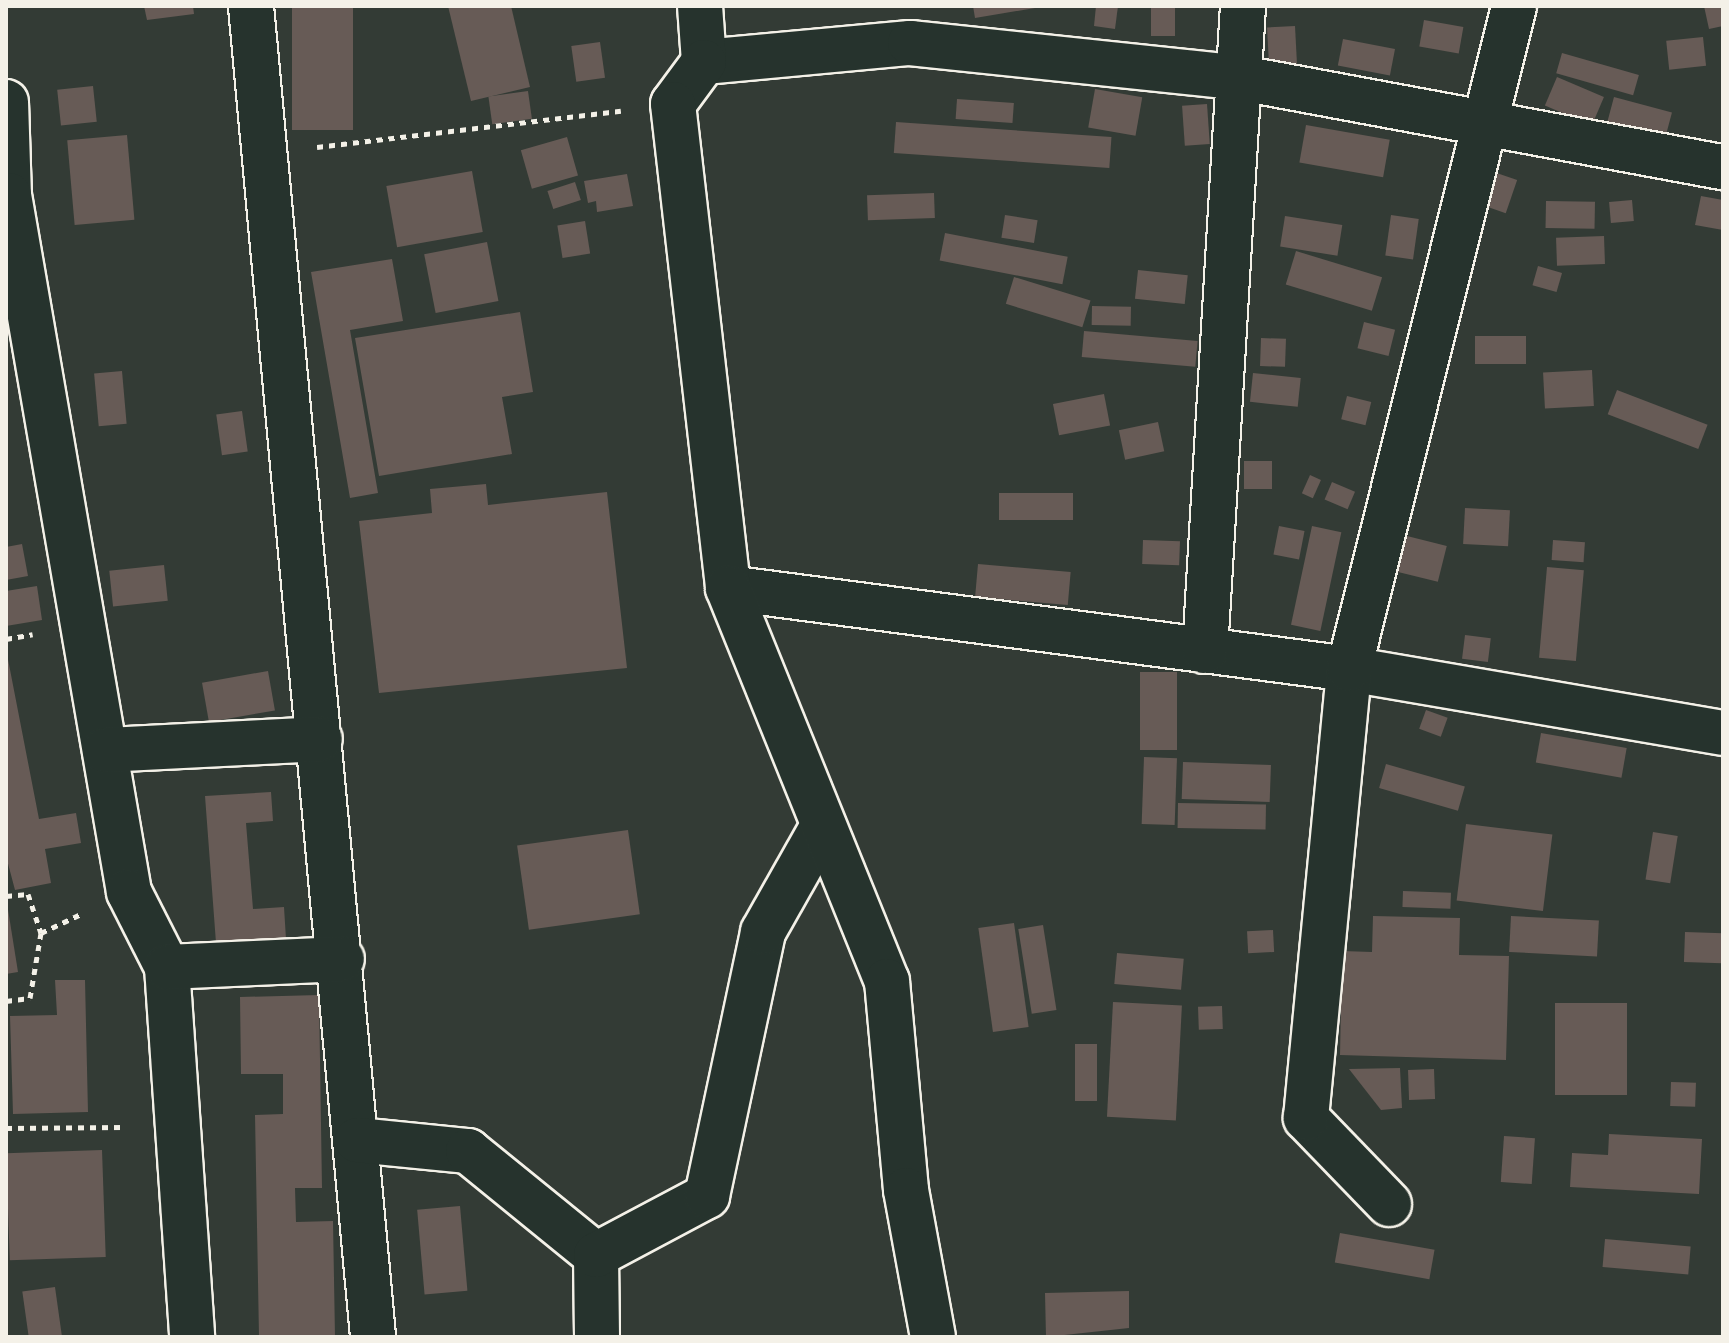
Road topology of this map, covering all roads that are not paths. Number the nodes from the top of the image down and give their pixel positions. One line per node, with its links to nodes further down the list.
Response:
1 (251, 6): 14 (street)
2 (700, 6): 5 (street)
3 (1243, 6): 6 (street)
4 (1514, 6): 8 (street)
5 (704, 62): 6 (street); 10 (street)
6 (1241, 78): 8 (street); 11 (street)
7 (6, 102): 15 (street)
8 (1485, 120): 9 (street); 12 (street)
9 (1723, 167)
10 (728, 588): 11 (street); 16 (street)
11 (1205, 651): 12 (street)
12 (1349, 669): 13 (street); 20 (street)
13 (1723, 733)
14 (320, 739): 15 (street); 17 (street)
15 (105, 750): 18 (street)
16 (823, 826): 21 (street); 25 (street)
17 (342, 959): 18 (street); 19 (street)
18 (167, 967): 22 (street)
19 (357, 1140): 21 (street); 23 (street)
20 (1389, 1204)
21 (596, 1255): 24 (street)
22 (192, 1337)
23 (373, 1337)
24 (597, 1337)
25 (933, 1337)

